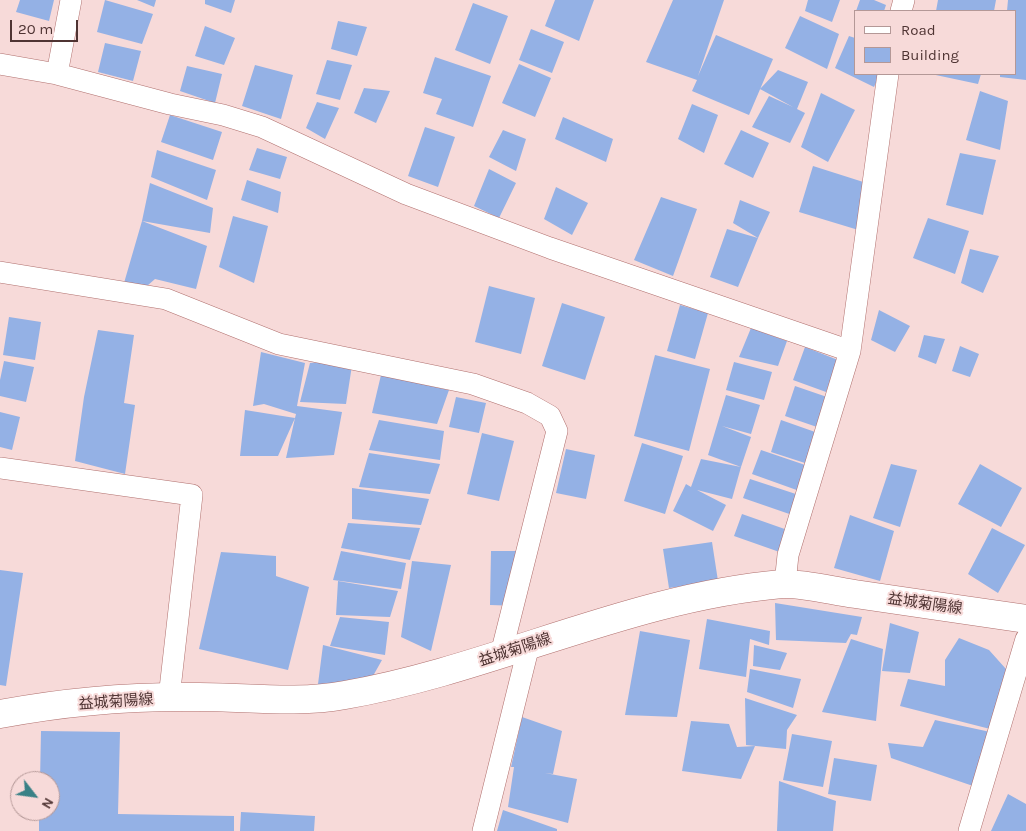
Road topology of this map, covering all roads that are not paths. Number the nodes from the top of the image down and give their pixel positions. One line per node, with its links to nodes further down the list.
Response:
1 (71, 0): 3 (street)
2 (0, 64): 3 (street)
3 (57, 74): 6 (street)
4 (888, 75): 6 (street)
5 (0, 272): 12 (street)
6 (850, 351): 8 (street)
7 (0, 468): 13 (street)
8 (784, 584): 9 (main road, 益城菊陽線); 11 (main road, 益城菊陽線)
9 (1026, 619)
10 (1026, 639): 16 (street)
11 (529, 645): 12 (main road, 益城菊陽線); 15 (street)
12 (501, 654): 13 (main road, 益城菊陽線)
13 (169, 698): 14 (main road, 益城菊陽線)
14 (0, 714)
15 (483, 831)
16 (969, 831)

